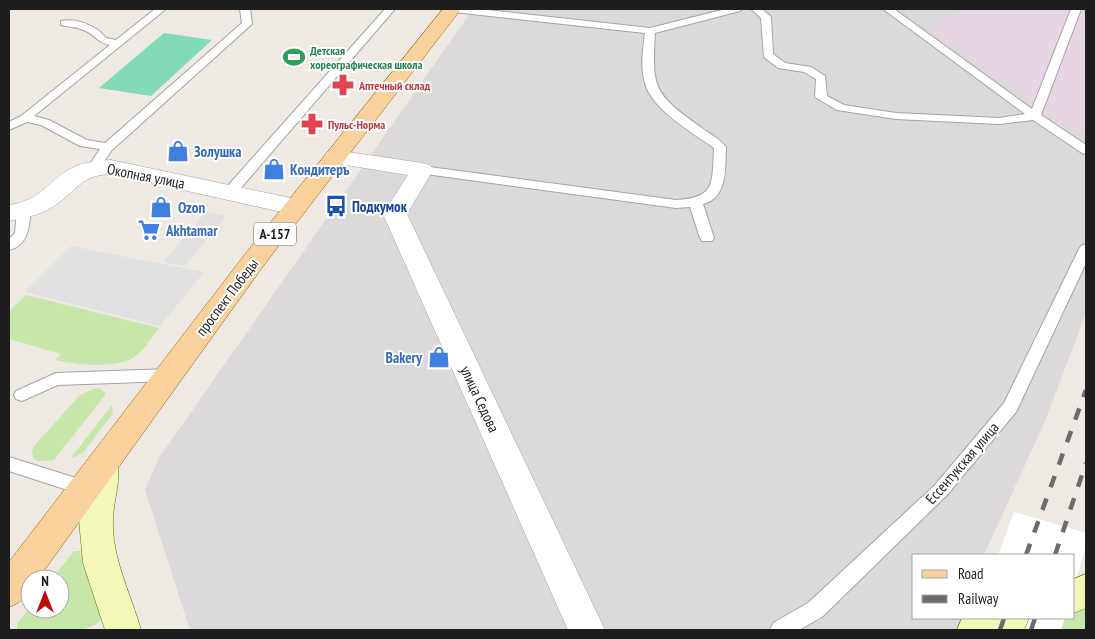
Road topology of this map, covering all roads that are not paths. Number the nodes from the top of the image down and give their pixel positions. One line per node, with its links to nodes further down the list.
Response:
1 (162, 9): 13 (lane)
2 (245, 9): 17 (lane)
3 (390, 9): 22 (lane)
4 (453, 9): 10 (lane); 19 (main road, проспект Победы / А-157)
5 (552, 9): 10 (lane)
6 (737, 9): 12 (lane)
7 (756, 9): 14 (lane)
8 (888, 9): 14 (lane)
9 (1076, 9): 14 (lane)
10 (547, 20): 12 (lane)
11 (65, 23): 13 (lane)
12 (650, 31): 23 (lane)
13 (119, 44): 15 (lane)
14 (1034, 116): 18 (lane)
15 (26, 118): 16 (lane); 17 (lane)
16 (9, 127)
17 (108, 147): 20 (lane)
18 (1086, 150)
19 (335, 157): 21 (street); 24 (main road, проспект Победы / А-157)
20 (94, 167): 22 (street, Окопная улица); 25 (street, Окопная улица)
21 (422, 170): 23 (lane); 36 (street, улица Седова)
22 (229, 193): 24 (street, Окопная улица)
23 (696, 204): 26 (lane)
24 (295, 207): 29 (main road, проспект Победы / А-157)
25 (16, 212): 27 (lane)
26 (707, 238)
27 (9, 246)
28 (1086, 249): 37 (lane, Ессентукская улица)
29 (170, 375): 30 (lane); 32 (main road, проспект Победы / А-157)
30 (22, 395)
31 (9, 464): 32 (lane)
32 (95, 476): 33 (main road, проспект Победы / А-157); 35 (main road)
33 (10, 587)
34 (1008, 619): 38 (main road)
35 (123, 630)
36 (587, 630)
37 (780, 630)
38 (975, 630)

